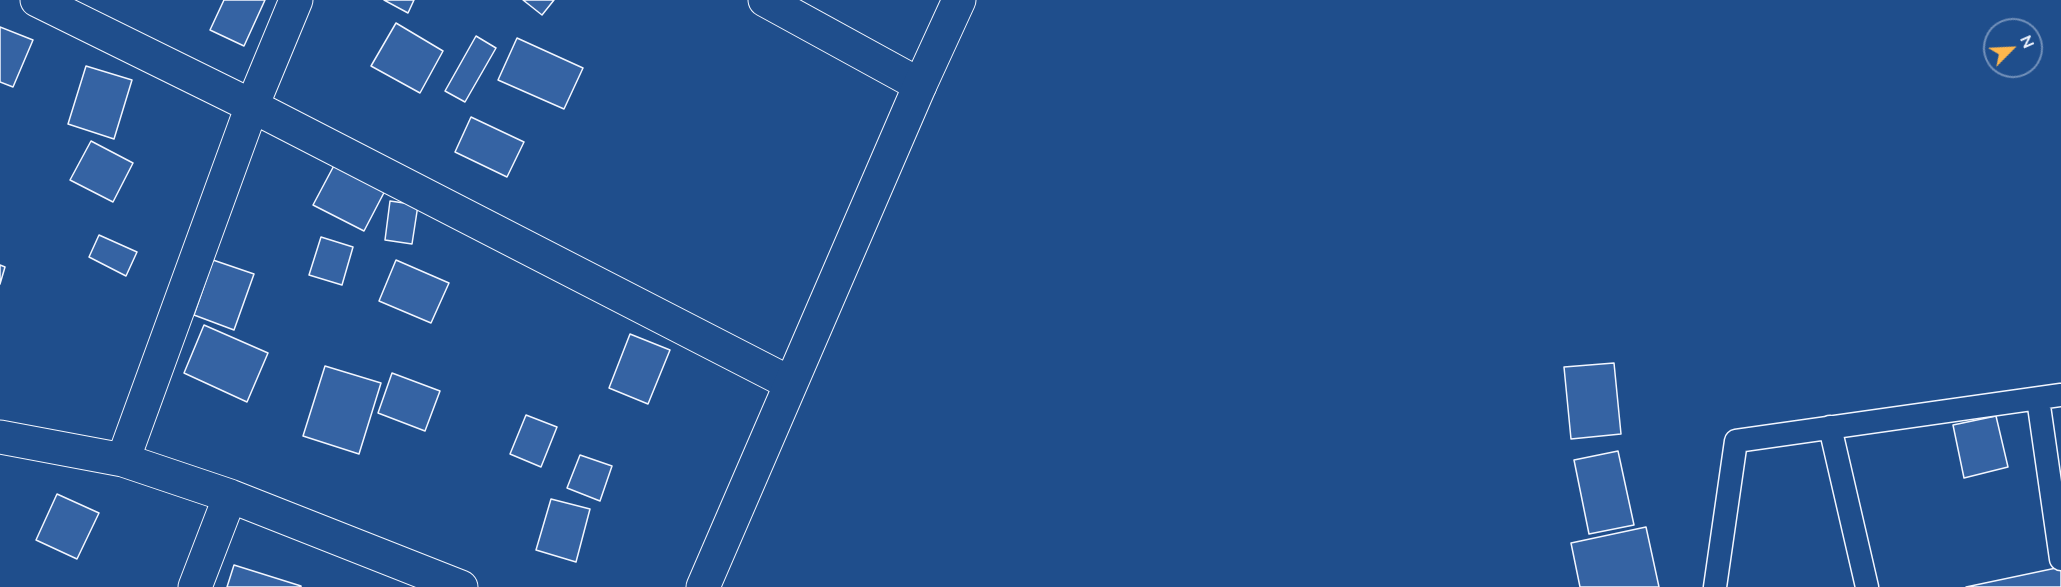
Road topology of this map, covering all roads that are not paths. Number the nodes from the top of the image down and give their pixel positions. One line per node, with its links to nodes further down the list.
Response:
1 (37, 0): 6 (main road)
2 (296, 0): 6 (main road)
3 (765, 0): 5 (main road)
4 (959, 0): 5 (main road)
5 (920, 85): 7 (main road)
6 (252, 106): 7 (main road); 12 (main road)
7 (790, 383): 17 (main road)
8 (2061, 395): 9 (lane)
9 (2038, 399): 10 (lane); 14 (lane)
10 (1830, 427): 18 (lane); 19 (lane)
11 (0, 437): 12 (main road)
12 (123, 460): 13 (main road)
13 (230, 496): 15 (main road); 16 (main road)
14 (2061, 559)
15 (195, 587)
16 (461, 587)
17 (703, 587)
18 (1715, 587)
19 (1867, 587)

